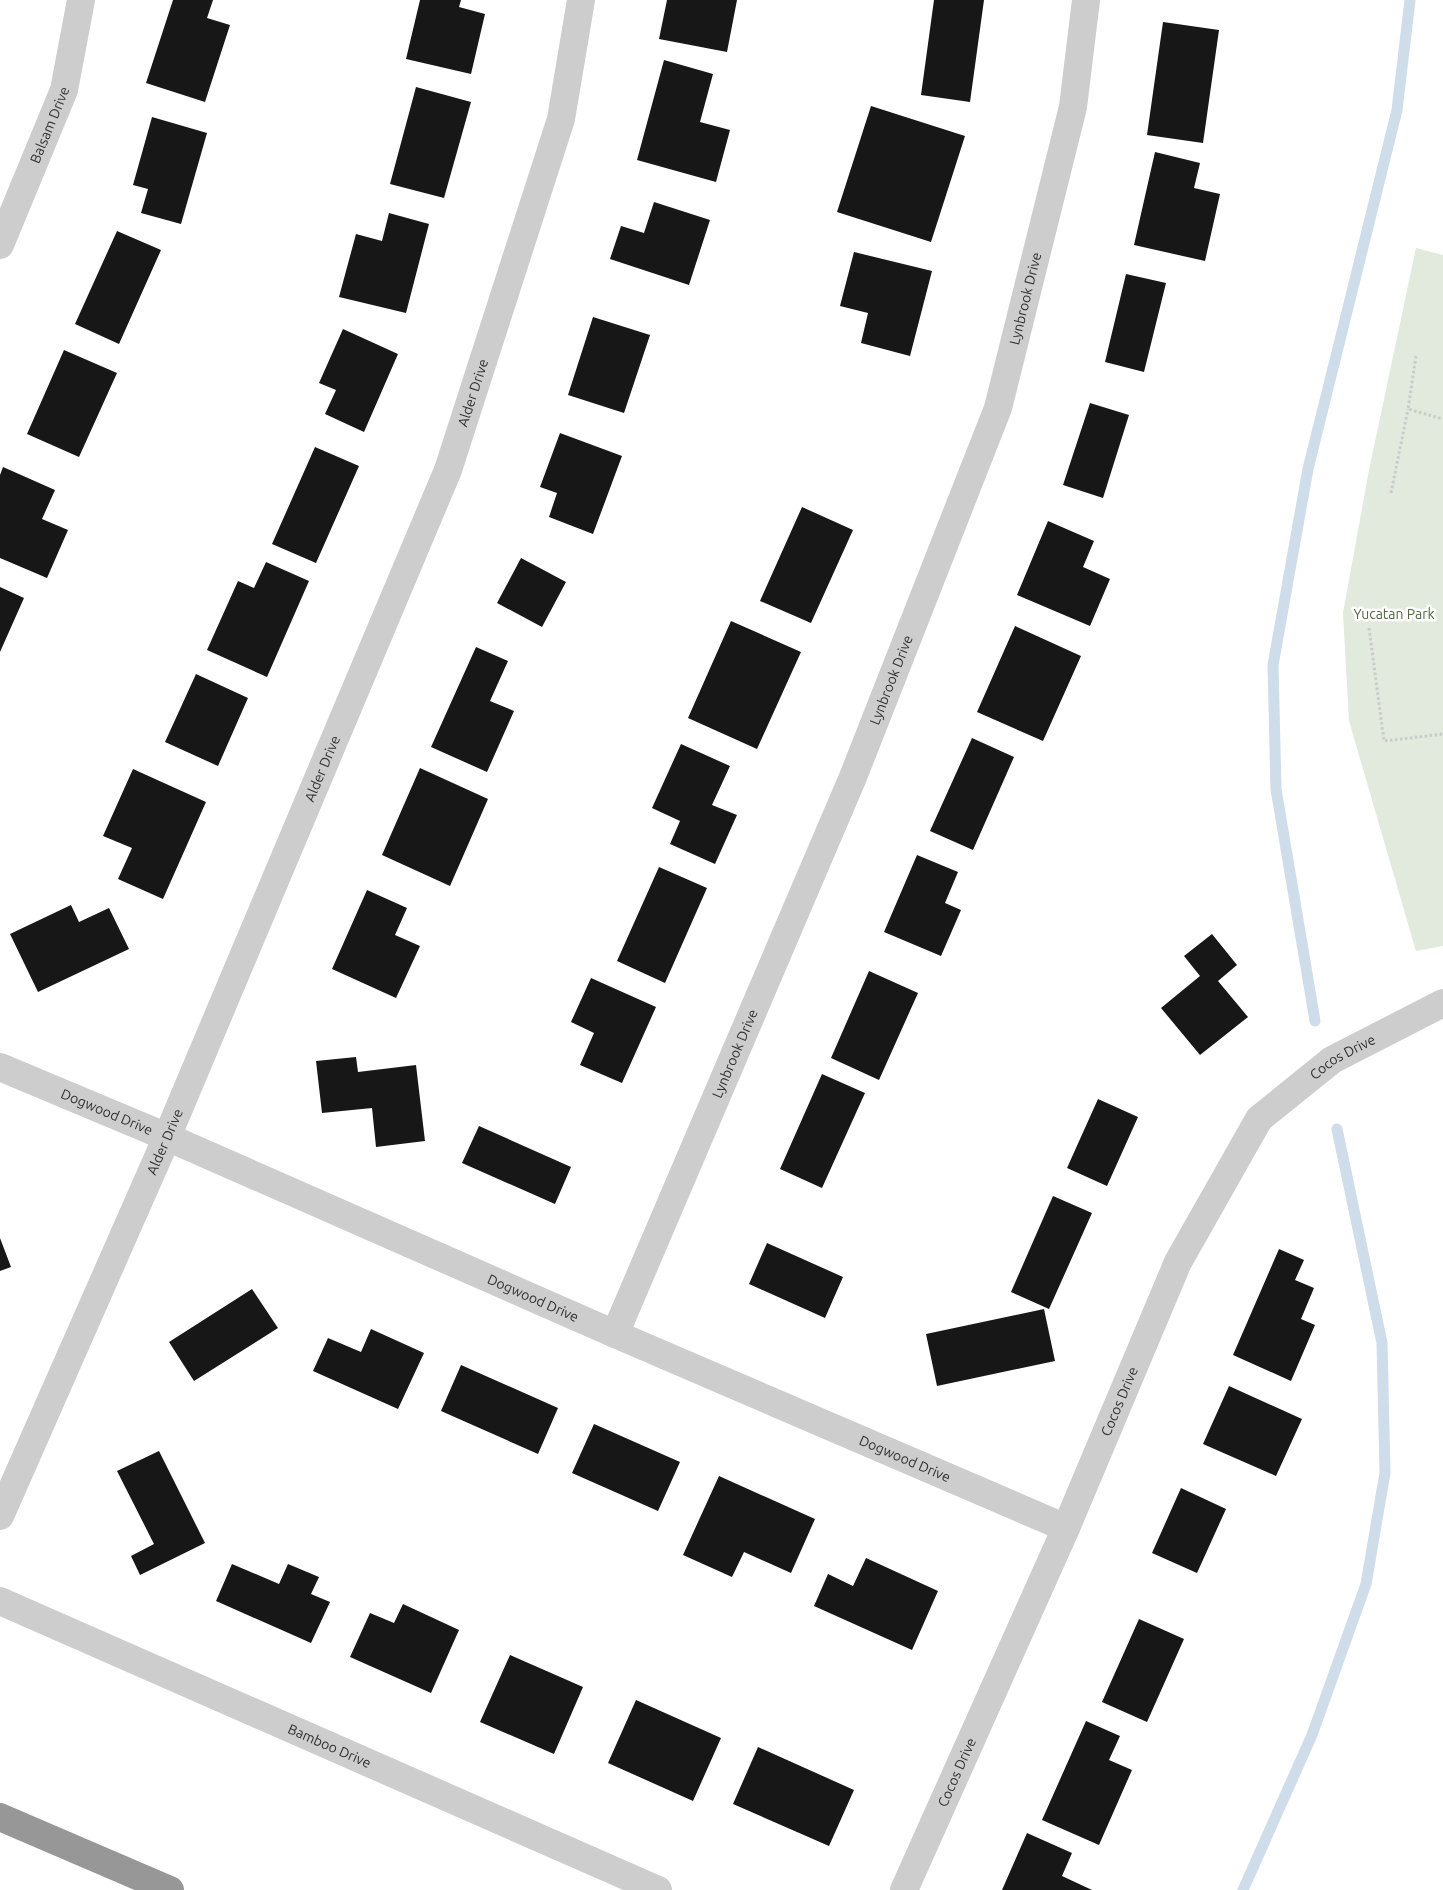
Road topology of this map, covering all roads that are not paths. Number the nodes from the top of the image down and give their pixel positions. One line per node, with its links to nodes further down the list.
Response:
1 (81, 0): 4 (street, Balsam Drive)
2 (581, 0): 7 (street, Alder Drive)
3 (1086, 0): 8 (street, Lynbrook Drive)
4 (0, 246)
5 (1443, 1003): 10 (street, Cocos Drive)
6 (0, 1067): 7 (street, Dogwood Drive)
7 (167, 1137): 8 (street, Dogwood Drive); 9 (street, Alder Drive)
8 (615, 1334): 10 (street, Dogwood Drive)
9 (0, 1516)
10 (1066, 1528): 15 (street, Cocos Drive)
11 (0, 1601): 14 (street, Bamboo Drive)
12 (0, 1817): 13 (highway)
13 (170, 1890)
14 (658, 1890)
15 (904, 1890)

